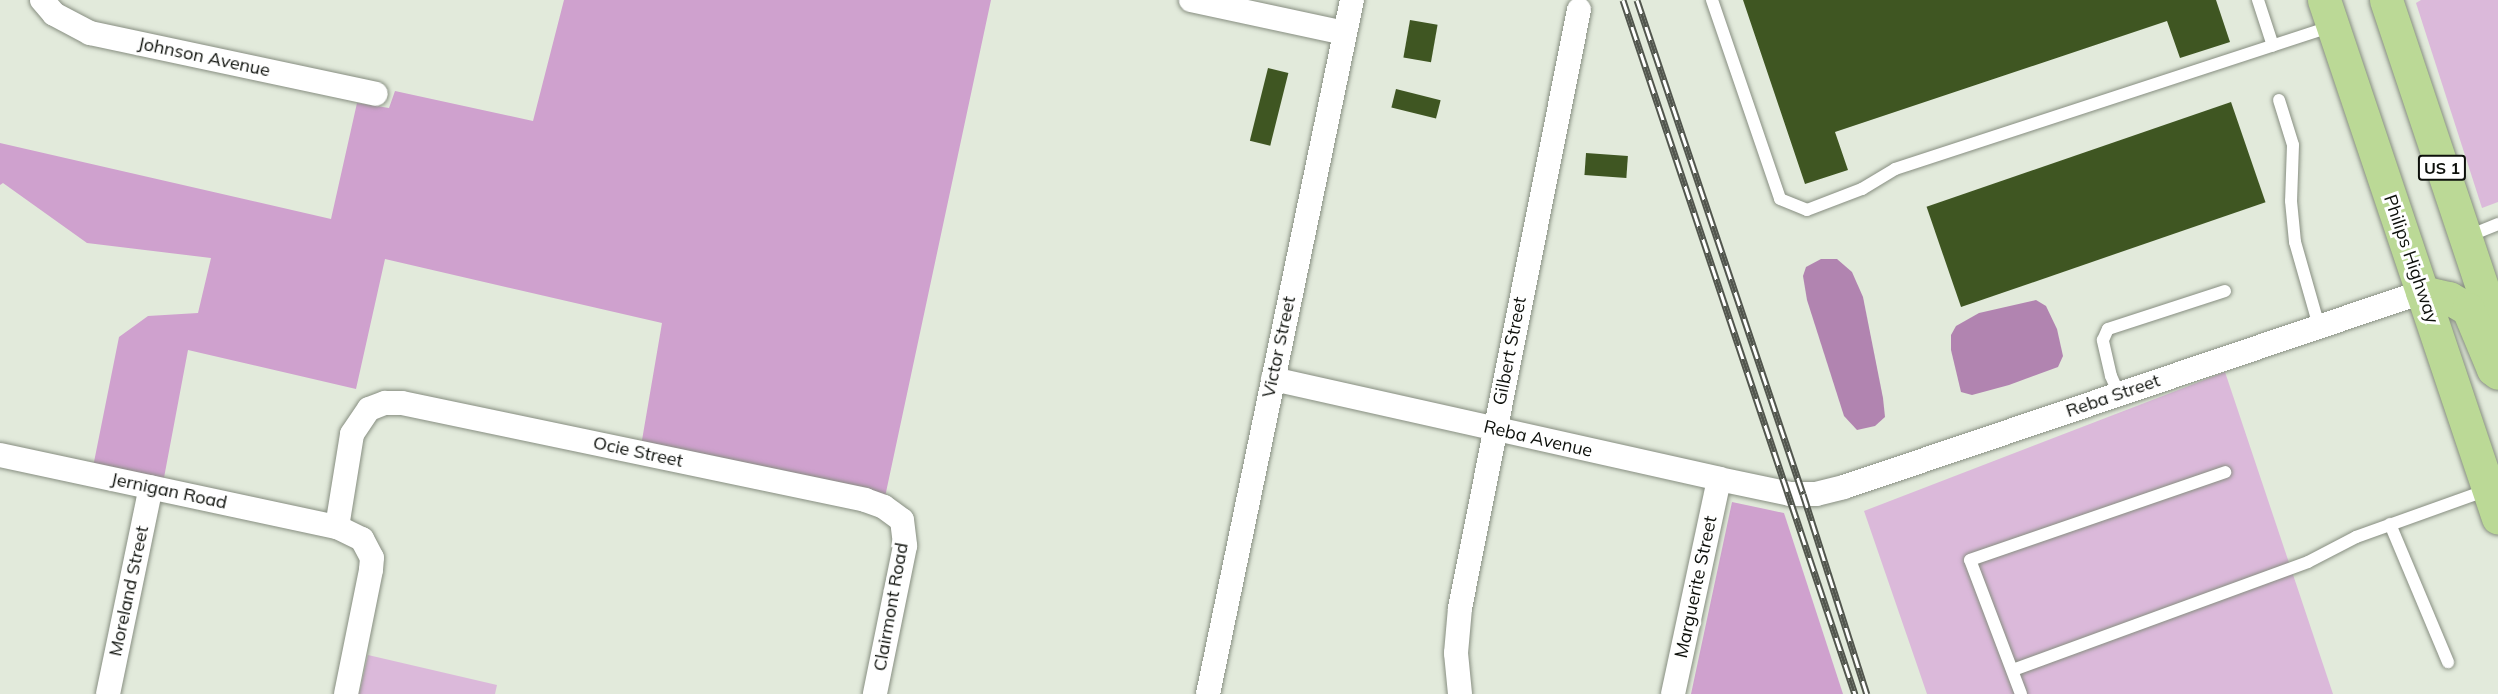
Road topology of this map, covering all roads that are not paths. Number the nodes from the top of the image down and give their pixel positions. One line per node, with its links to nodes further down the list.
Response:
1 (42, 0): 11 (street, Johnson Avenue)
2 (1191, 0): 9 (street)
3 (1352, 0): 9 (street, Victor Street)
4 (1712, 0): 10 (lane)
5 (2258, 0): 10 (lane)
6 (2386, 0): 14 (main road, US 1)
7 (1580, 10): 22 (street, Gilbert Street)
8 (2328, 13): 10 (lane); 16 (main road, Philips Highway)
9 (1345, 33): 20 (street, Victor Street)
10 (2273, 46)
11 (376, 94)
12 (2279, 100): 17 (lane)
13 (2498, 224): 14 (lane)
14 (2465, 237): 18 (main road, US 1)
15 (2225, 291): 21 (lane)
16 (2422, 292): 17 (street, Reba Street); 19 (main road); 27 (main road, Philips Highway)
17 (2319, 326): 21 (street, Reba Street)
18 (2497, 328)
19 (2498, 373)
20 (1273, 379): 22 (street, Reba Avenue); 37 (street, Victor Street)
21 (2119, 394): 28 (street, Reba Street)
22 (1494, 430): 25 (street, Reba Avenue); 38 (street, Gilbert Street)
23 (0, 455): 26 (street, Jernigan Road)
24 (2225, 472): 33 (lane)
25 (1719, 479): 28 (street, Reba Avenue); 39 (street, Marguerite Street)
26 (151, 487): 31 (street, Jernigan Road); 34 (street, Moreland Street)
27 (2495, 491): 30 (lane)
28 (1803, 494)
29 (902, 520): 31 (street, Ocie Street); 36 (street, Clairmont Road)
30 (2390, 524): 32 (lane); 33 (lane)
31 (337, 527): 35 (street, Jernigan Road)
32 (2448, 662)
33 (2013, 670): 40 (lane)
34 (108, 694)
35 (346, 694)
36 (875, 694)
37 (1208, 694)
38 (1460, 694)
39 (1673, 694)
40 (2021, 694)

